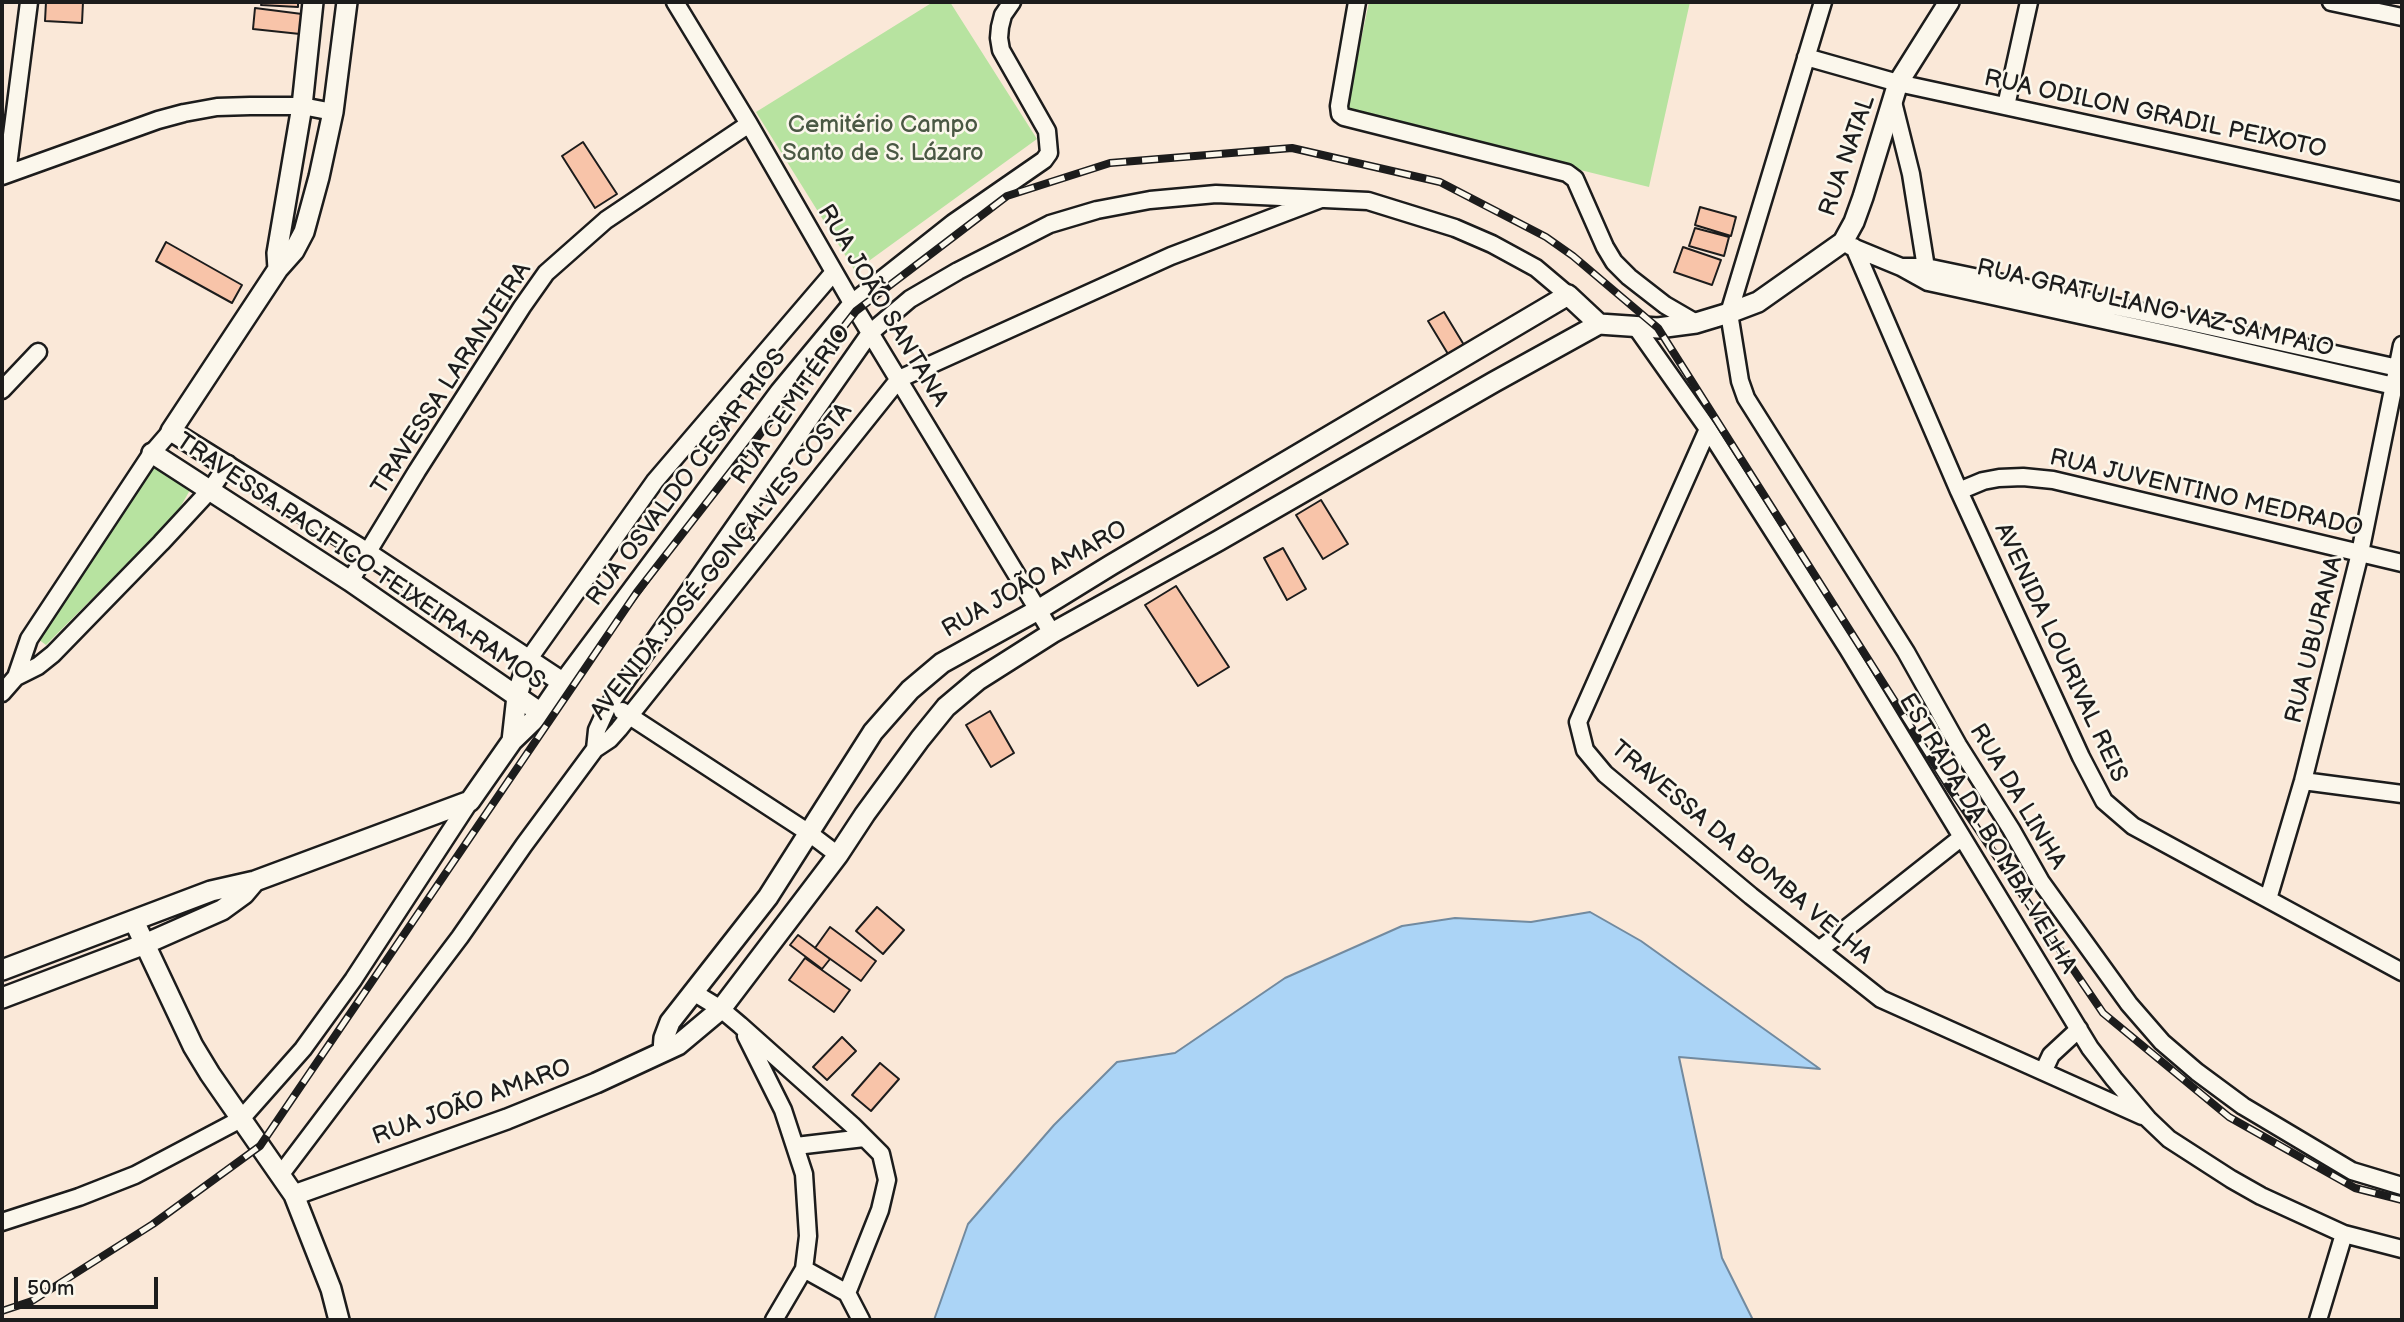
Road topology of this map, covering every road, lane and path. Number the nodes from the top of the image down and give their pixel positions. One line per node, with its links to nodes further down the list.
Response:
1 (29, 2): 18 (street)
2 (313, 2): 14 (street)
3 (346, 2): 16 (street)
4 (674, 2): 17 (street, RUA JOÃO SANTANA)
5 (1012, 2): 26 (street, RUA CEMITÉRIO)
6 (1357, 2): 28 (street)
7 (1823, 2): 12 (street)
8 (1949, 2): 13 (street, RUA NATAL)
9 (2029, 2): 15 (street)
10 (2331, 2): 11 (street)
11 (2402, 17)
12 (1807, 57): 13 (street, RUA ODILON GRADIL PEIXOTO); 27 (street)
13 (1895, 92): 15 (street, RUA ODILON GRADIL PEIXOTO); 21 (street, RUA NATAL); 24 (street)
14 (302, 106): 16 (street); 18 (street); 22 (street)
15 (2006, 106): 19 (street, RUA ODILON GRADIL PEIXOTO)
16 (333, 112): 22 (street)
17 (748, 124): 23 (street, RUA JOÃO SANTANA); 45 (street, TRAVESSA LARANJEIRA)
18 (5, 175)
19 (2402, 192)
20 (1321, 199): 25 (street, RUA CEMITÉRIO); 32 (street, RUA CEMITÉRIO); 36 (street, AVENIDA JOSÉ GONÇALVES COSTA)
21 (1848, 245): 24 (street, RUA GRATULIANO VAZ SAMPAIO); 27 (street, RUA NATAL); 44 (street, AVENIDA LOURIVAL REIS)
22 (278, 269): 40 (street)
23 (834, 272): 26 (street, RUA JOÃO SANTANA); 51 (street, RUA OSVALDO CESAR RIOS)
24 (1927, 274): 31 (street, RUA GRATULIANO VAZ SAMPAIO)
25 (1568, 295): 29 (street); 49 (street, RUA JOÃO AMARO)
26 (852, 303): 32 (street, RUA JOÃO SANTANA); 53 (street, RUA OSVALDO CESAR RIOS)
27 (1729, 313): 28 (street, RUA NATAL); 86 (street, RUA DA LINHA)
28 (1696, 323): 30 (street, RUA NATAL)
29 (1600, 324): 30 (street, RUA NATAL); 50 (street, RUA JOÃO AMARO)
30 (1636, 327): 39 (street, ESTRADA DA BOMBA VELHA)
31 (2183, 329): 35 (street, RUA GRATULIANO VAZ SAMPAIO); 37 (street, RUA GRATULIANO VAZ SAMPAIO)
32 (870, 333): 36 (street, RUA JOÃO SANTANA); 56 (street, RUA CEMITÉRIO)
33 (2402, 345): 35 (street, RUA UBURANA)
34 (38, 352): 38 (street)
35 (2400, 369): 37 (street, RUA UBURANA)
36 (899, 379): 49 (street, RUA JOÃO SANTANA); 58 (street, AVENIDA JOSÉ GONÇALVES COSTA)
37 (2398, 386): 46 (street, RUA UBURANA)
38 (2, 390)
39 (1709, 429): 65 (street, ESTRADA DA BOMBA VELHA); 71 (street, TRAVESSA DA BOMBA VELHA)
40 (172, 431): 41 (street); 42 (street, TRAVESSA PACIFICO TEIXEIRA RAMOS)
41 (152, 453): 43 (street, TRAVESSA PACIFICO TEIXEIRA RAMOS); 52 (street)
42 (228, 464): 43 (street); 45 (street, TRAVESSA PACIFICO TEIXEIRA RAMOS)
43 (211, 489): 48 (street, TRAVESSA PACIFICO TEIXEIRA RAMOS); 52 (street)
44 (1959, 491): 46 (street, RUA JUVENTINO MEDRADO); 68 (street, AVENIDA LOURIVAL REIS)
45 (367, 553): 48 (street, TRAVESSA LARANJEIRA); 51 (street, TRAVESSA PACIFICO TEIXEIRA RAMOS)
46 (2360, 553): 47 (street, RUA JUVENTINO MEDRADO); 61 (street, RUA UBURANA)
47 (2402, 563)
48 (350, 580): 55 (street, TRAVESSA PACIFICO TEIXEIRA RAMOS)
49 (1038, 610): 50 (street, RUA JOÃO SANTANA); 64 (street, RUA JOÃO AMARO)
50 (1052, 633): 66 (street, RUA JOÃO AMARO)
51 (528, 660): 53 (street, TRAVESSA PACIFICO TEIXEIRA RAMOS); 55 (street)
52 (16, 677): 54 (street)
53 (562, 682): 57 (street)
54 (2, 693)
55 (517, 696): 57 (street, TRAVESSA PACIFICO TEIXEIRA RAMOS); 59 (street)
56 (611, 703): 58 (street); 60 (street, RUA CEMITÉRIO)
57 (541, 713): 59 (street)
58 (629, 716): 60 (street, AVENIDA JOSÉ GONÇALVES COSTA); 64 (street)
59 (512, 741): 63 (street)
60 (595, 749): 85 (street, AVENIDA JOSÉ GONÇALVES COSTA)
61 (2303, 781): 62 (street); 68 (street, RUA UBURANA)
62 (2402, 794)
63 (470, 801): 67 (street); 81 (street)
64 (809, 834): 66 (street); 74 (street, RUA JOÃO AMARO)
65 (1962, 836): 71 (street); 78 (street, ESTRADA DA BOMBA VELHA)
66 (838, 855): 76 (street, RUA JOÃO AMARO)
67 (255, 881): 69 (street); 70 (street)
68 (2269, 899): 73 (street, AVENIDA LOURIVAL REIS)
69 (134, 920): 70 (street); 72 (street)
70 (145, 944): 75 (street); 81 (street)
71 (1819, 950): 80 (street, TRAVESSA DA BOMBA VELHA)
72 (2, 970)
73 (2402, 972)
74 (694, 992): 76 (street); 79 (street, RUA JOÃO AMARO)
75 (2, 998)
76 (721, 1009): 77 (street); 79 (street, RUA JOÃO AMARO)
77 (740, 1025): 83 (street); 84 (street)
78 (2079, 1028): 80 (street); 82 (street, ESTRADA DA BOMBA VELHA)
79 (663, 1051): 87 (street, RUA JOÃO AMARO)
80 (2044, 1070): 82 (street, TRAVESSA DA BOMBA VELHA)
81 (241, 1119): 85 (street); 88 (street)
82 (2148, 1119): 89 (street, ESTRADA DA BOMBA VELHA)
83 (864, 1138): 84 (street); 92 (street)
84 (796, 1146): 91 (street)
85 (281, 1174): 87 (street)
86 (2402, 1186)
87 (294, 1195): 93 (street)
88 (2, 1222)
89 (2344, 1234): 90 (street, ESTRADA DA BOMBA VELHA); 96 (street)
90 (2402, 1249)
91 (804, 1269): 92 (street); 94 (street)
92 (847, 1293): 95 (street)
93 (339, 1320)
94 (774, 1320)
95 (861, 1320)
96 (2318, 1320)

